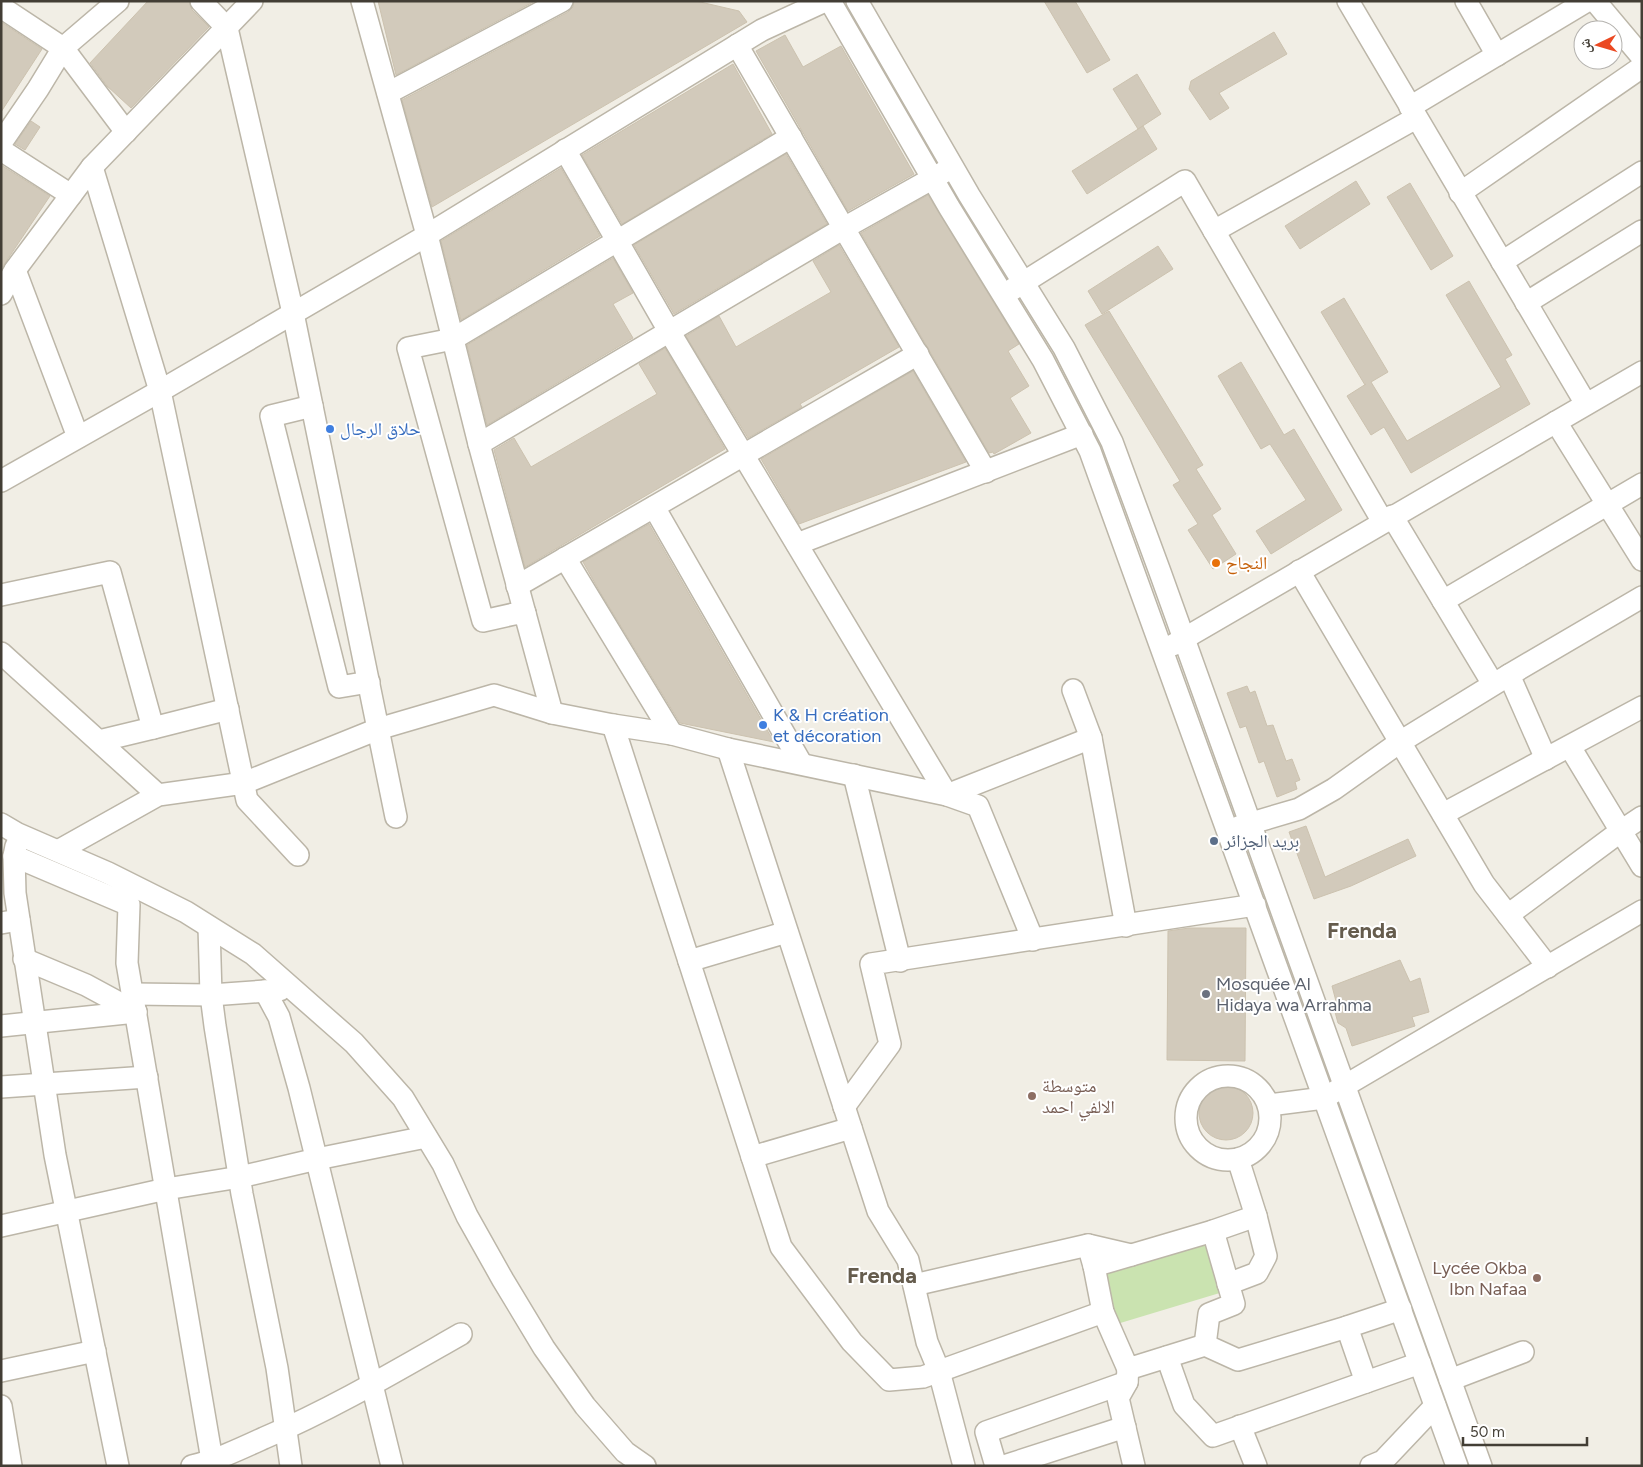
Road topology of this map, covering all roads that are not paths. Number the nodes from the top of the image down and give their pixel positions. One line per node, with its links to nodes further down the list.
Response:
1 (118, 1): 15 (street)
2 (201, 1): 13 (street)
3 (252, 1): 13 (street)
4 (362, 1): 19 (street)
5 (562, 1): 19 (street)
6 (825, 1): 14 (street)
7 (830, 1): 29 (street)
8 (857, 1): 26 (street)
9 (1348, 1): 20 (street)
10 (1466, 1): 16 (street)
11 (1583, 3): 16 (street); 17 (street)
12 (1, 7): 15 (street)
13 (227, 28): 21 (street); 43 (street)
14 (737, 44): 22 (street); 25 (street)
15 (63, 48): 21 (street); 23 (street)
16 (1497, 55): 20 (street)
17 (1642, 57)
18 (1642, 67): 30 (street)
19 (388, 94): 35 (street)
20 (1413, 113): 30 (street); 33 (street)
21 (126, 132): 27 (street)
22 (791, 137): 32 (street); 36 (street)
23 (1, 143)
24 (1, 150): 31 (street)
25 (565, 150): 35 (street); 36 (street)
26 (953, 166): 29 (street); 39 (street)
27 (92, 167): 31 (street); 48 (street)
28 (1642, 172): 37 (street)
29 (933, 179): 32 (street); 41 (street)
30 (1460, 193): 37 (street)
31 (70, 196): 38 (street)
32 (844, 228): 44 (street); 46 (street)
33 (1214, 231): 39 (street); 61 (street)
34 (1642, 231): 42 (street)
35 (428, 235): 43 (street); 45 (street)
36 (617, 240): 44 (street); 45 (street)
37 (1502, 262): 42 (street)
38 (15, 270): 40 (street); 53 (street)
39 (1022, 281): 41 (street); 71 (street)
40 (1, 294)
41 (1004, 296): 52 (street)
42 (1526, 303): 49 (street)
43 (293, 313): 48 (street); 50 (street)
44 (668, 332): 54 (street); 55 (street)
45 (453, 339): 54 (street); 70 (street)
46 (918, 354): 55 (street); 56 (street)
47 (1642, 372): 49 (street)
48 (160, 391): 53 (street); 78 (street)
49 (1586, 404): 51 (street)
50 (312, 406): 75 (street); 75 (street)
51 (1556, 422): 59 (street); 61 (street)
52 (1082, 434): 56 (street); 72 (street)
53 (78, 437): 57 (street)
54 (479, 444): 66 (street)
55 (743, 455): 60 (street); 62 (street)
56 (986, 472): 62 (street)
57 (1, 481)
58 (1642, 484): 59 (street)
59 (1608, 504): 64 (street); 69 (street)
60 (654, 507): 63 (street); 90 (street)
61 (1388, 519): 65 (street); 69 (street)
62 (797, 544): 94 (street)
63 (565, 558): 66 (street); 83 (street)
64 (1642, 560)
65 (1299, 571): 71 (street); 86 (street)
66 (518, 586): 70 (street)
67 (1, 595): 81 (street)
68 (1642, 597): 74 (street)
69 (1443, 601): 74 (street)
70 (525, 613): 79 (street)
71 (1184, 638): 72 (street); 98 (street)
72 (1164, 650): 100 (street)
73 (1, 653): 85 (street)
74 (1501, 680): 86 (street); 89 (street)
75 (368, 682): 82 (street)
76 (1073, 690): 84 (street)
77 (1642, 707): 87 (street)
78 (228, 709): 81 (street); 92 (street)
79 (552, 713): 80 (street); 82 (street)
80 (613, 726): 83 (street); 115 (street)
81 (153, 728): 85 (street)
82 (378, 729): 92 (street); 96 (street)
83 (672, 734): 88 (street)
84 (1091, 738): 94 (street); 110 (street)
85 (99, 741): 93 (street)
86 (1400, 742): 95 (street); 98 (street)
87 (1570, 747): 89 (street); 101 (street)
88 (728, 749): 90 (street); 112 (street)
89 (1546, 759): 95 (street)
90 (801, 763): 91 (street)
91 (854, 775): 94 (street); 116 (street)
92 (244, 783): 93 (street); 103 (street)
93 (158, 795): 102 (street)
94 (948, 795): 113 (street)
95 (1443, 814): 108 (street)
96 (396, 817)
97 (1642, 817): 101 (street)
98 (1251, 824): 100 (street); 126 (street)
99 (10, 829): 102 (street); 104 (street)
100 (1228, 830): 106 (street)
101 (1621, 831): 105 (street); 108 (street)
102 (58, 851): 111 (street)
103 (298, 855)
104 (14, 856): 109 (street); 121 (street)
105 (1642, 866)
106 (1255, 905): 110 (street); 128 (street)
107 (1642, 911): 117 (street)
108 (1508, 914): 117 (street)
109 (10, 922): 114 (street)
110 (1126, 926): 113 (street)
111 (210, 927): 118 (street); 120 (street)
112 (788, 932): 115 (street); 130 (street)
113 (1033, 940): 116 (street)
114 (24, 959): 121 (street); 122 (street)
115 (689, 961): 133 (street)
116 (900, 961): 130 (street)
117 (1548, 967): 126 (street)
118 (294, 989): 119 (street); 132 (street)
119 (265, 991): 120 (street); 134 (street)
120 (211, 994): 121 (street); 136 (street)
121 (134, 1003): 122 (street); 124 (street)
122 (34, 1024): 123 (street); 125 (street)
123 (1, 1026)
124 (147, 1077): 125 (street); 137 (street)
125 (44, 1085): 127 (street); 138 (street)
126 (1345, 1086): 128 (street); 159 (street)
127 (1, 1087)
128 (1324, 1098): 129 (street); 147 (street)
129 (1269, 1105): 135 (street); 135 (street)
130 (844, 1107): 131 (street)
131 (851, 1128): 133 (street); 146 (street)
132 (426, 1137): 134 (street); 172 (street)
133 (752, 1157): 157 (street)
134 (316, 1159): 136 (street); 161 (street)
135 (1238, 1159): 139 (street)
136 (240, 1176): 137 (street); 166 (street)
137 (166, 1189): 138 (street); 167 (street)
138 (67, 1212): 140 (street); 152 (street)
139 (1256, 1216): 141 (street); 145 (street)
140 (1, 1226)
141 (1213, 1231): 143 (street); 145 (street)
142 (1088, 1245): 143 (street); 144 (street); 146 (street)
143 (1131, 1255): 144 (street)
144 (1094, 1266): 148 (street)
145 (1228, 1284): 151 (street)
146 (914, 1285): 157 (street)
147 (1401, 1309): 149 (street); 155 (street)
148 (1103, 1312): 157 (street); 158 (street)
149 (1347, 1327): 151 (street); 160 (street)
150 (461, 1334): 161 (street)
151 (1205, 1345): 154 (street)
152 (96, 1351): 156 (street); 169 (street)
153 (1523, 1352): 159 (street)
154 (1167, 1357): 158 (street); 164 (street)
155 (1420, 1363): 160 (street); 163 (street)
156 (1, 1372)
157 (939, 1372): 173 (street)
158 (1127, 1376): 165 (street); 174 (street)
159 (1450, 1380): 180 (street)
160 (1366, 1382): 164 (street)
161 (373, 1385): 166 (street); 171 (street)
162 (1, 1406): 168 (street)
163 (1435, 1406): 178 (street); 179 (street)
164 (1240, 1426): 177 (street)
165 (1125, 1427): 175 (street); 176 (street)
166 (286, 1428): 167 (street); 170 (street)
167 (206, 1464)
168 (11, 1466)
169 (118, 1466)
170 (292, 1466)
171 (392, 1466)
172 (645, 1466)
173 (964, 1466)
174 (996, 1466)
175 (1004, 1466)
176 (1134, 1466)
177 (1256, 1466)
178 (1371, 1466)
179 (1457, 1466)
180 (1481, 1466)

